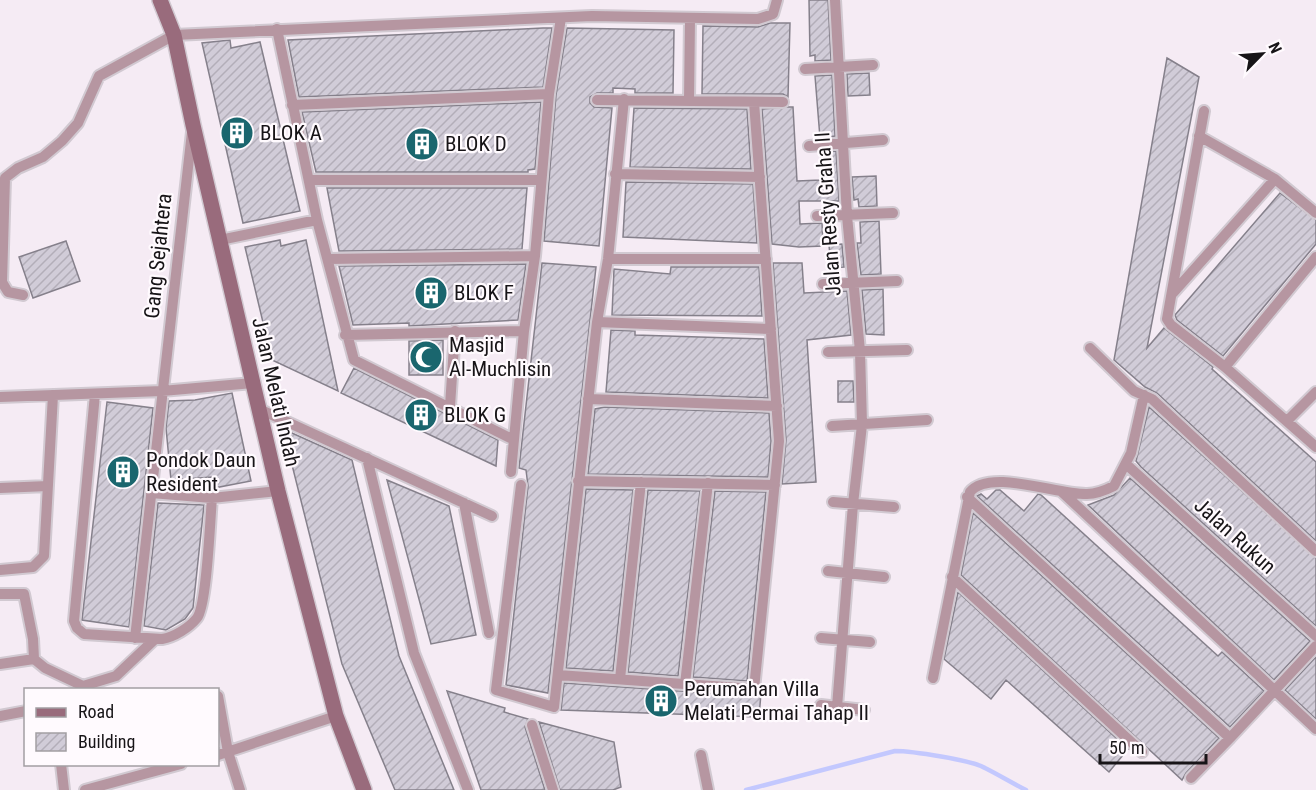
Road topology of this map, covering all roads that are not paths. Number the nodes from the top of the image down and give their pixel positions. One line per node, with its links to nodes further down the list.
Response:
1 (160, 0): 7 (main road, Jalan Melati Indah)
2 (835, 0): 9 (street, Jalan Resty Graha II)
3 (776, 5): 5 (street)
4 (561, 18): 5 (street); 6 (street); 11 (street)
5 (690, 18): 14 (street)
6 (277, 29): 7 (street); 17 (street)
7 (174, 35): 19 (main road, Jalan Melati Indah); 44 (street)
8 (873, 65): 9 (street)
9 (838, 67): 10 (street); 22 (street, Jalan Resty Graha II)
10 (805, 69)
11 (549, 94): 17 (street); 28 (street)
12 (624, 99): 13 (street); 14 (street); 24 (street)
13 (597, 100)
14 (688, 100): 15 (street)
15 (754, 102): 16 (street); 25 (street)
16 (783, 102)
17 (292, 105): 27 (street)
18 (1204, 111): 20 (street)
19 (192, 125): 34 (main road, Jalan Melati Indah); 56 (street, Gang Sejahtera)
20 (1199, 136): 26 (street); 43 (street)
21 (883, 140): 22 (street)
22 (843, 144): 23 (street); 32 (street, Jalan Resty Graha II)
23 (809, 146)
24 (615, 174): 25 (street); 38 (street)
25 (760, 177): 39 (street)
26 (1275, 179): 30 (street); 43 (street)
27 (311, 180): 28 (street); 33 (street)
28 (541, 180): 35 (street)
29 (893, 213): 32 (street)
30 (1316, 213)
31 (817, 216): 32 (street)
32 (847, 216): 42 (street, Jalan Resty Graha II)
33 (317, 220): 34 (street); 37 (street)
34 (220, 240): 55 (main road, Jalan Melati Indah)
35 (535, 256): 37 (street); 48 (street)
36 (1316, 257): 54 (street)
37 (329, 259): 49 (street)
38 (608, 259): 39 (street); 45 (street)
39 (766, 259): 46 (street)
40 (897, 281): 42 (street)
41 (823, 284): 42 (street)
42 (852, 284): 52 (street, Jalan Resty Graha II)
43 (1173, 293): 54 (street)
44 (23, 295)
45 (597, 322): 46 (street); 62 (street)
46 (771, 329): 64 (street)
47 (455, 331): 48 (street); 49 (street); 63 (street)
48 (524, 331): 70 (street)
49 (345, 335): 63 (street)
50 (1090, 348): 59 (street)
51 (907, 350): 52 (street)
52 (860, 351): 53 (street); 68 (street, Jalan Resty Graha II)
53 (828, 352)
54 (1225, 367): 67 (street)
55 (253, 383): 56 (street); 65 (main road, Jalan Melati Indah)
56 (162, 391): 58 (street); 84 (street, Gang Sejahtera)
57 (1316, 392): 67 (street)
58 (95, 394): 60 (street); 101 (street)
59 (1144, 394): 73 (street); 92 (street)
60 (53, 395): 61 (street); 80 (street)
61 (0, 397)
62 (588, 399): 64 (street); 75 (street)
63 (450, 406): 70 (street)
64 (777, 406): 79 (street)
65 (259, 409): 72 (street); 82 (main road, Jalan Melati Indah)
66 (927, 420): 68 (street)
67 (1287, 421): 71 (street)
68 (862, 425): 69 (street); 89 (street, Jalan Resty Graha II)
69 (832, 426)
70 (514, 440): 74 (street)
71 (1316, 447)
72 (367, 458): 88 (street); 134 (street)
73 (1127, 465): 83 (street); 100 (street, Jalan Rukun)
74 (511, 472)
75 (578, 481): 76 (street); 109 (street)
76 (640, 482): 77 (street); 111 (street)
77 (708, 483): 79 (street); 112 (street)
78 (521, 485): 109 (street)
79 (775, 485): 112 (street)
80 (48, 486): 81 (street); 93 (street)
81 (0, 488)
82 (278, 491): 86 (street); 120 (main road, Jalan Melati Indah)
83 (1062, 492): 85 (street); 113 (street)
84 (151, 493): 86 (street); 101 (street, Gang Sejahtera)
85 (967, 497): 97 (street); 123 (street)
86 (212, 498): 103 (street)
87 (833, 502): 89 (street)
88 (464, 503): 91 (street); 99 (street)
89 (853, 504): 90 (street); 95 (street, Jalan Resty Graha II)
90 (894, 507)
91 (492, 516)
92 (1316, 550)
93 (0, 570)
94 (828, 571): 95 (street)
95 (848, 573): 96 (street); 104 (street, Jalan Resty Graha II)
96 (884, 577)
97 (952, 577): 110 (street); 124 (street)
98 (0, 594): 107 (street)
99 (489, 633)
100 (1316, 636)
101 (135, 638): 103 (street)
102 (821, 638): 104 (street)
103 (155, 639): 107 (street)
104 (843, 640): 105 (street); 115 (street, Jalan Resty Graha II)
105 (870, 642)
106 (1316, 646): 113 (street)
107 (34, 659): 108 (street)
108 (0, 664)
109 (558, 675): 111 (street)
110 (933, 678)
111 (620, 679): 112 (street)
112 (685, 684)
113 (1275, 690): 122 (street); 123 (street)
114 (821, 705): 115 (street)
115 (837, 707): 116 (street)
116 (864, 710)
117 (24, 711): 119 (street)
118 (219, 712): 125 (street)
119 (0, 716)
120 (336, 716): 125 (street); 133 (main road, Jalan Melati Indah)
121 (532, 725): 135 (street)
122 (1316, 729)
123 (1230, 738): 129 (street)
124 (1143, 752)
125 (223, 754): 132 (street)
126 (701, 755): 136 (street)
127 (61, 766): 130 (street)
128 (177, 766): 131 (street)
129 (1191, 778)
130 (64, 790)
131 (85, 790)
132 (240, 790)
133 (364, 790)
134 (468, 790)
135 (553, 790)
136 (708, 790)

